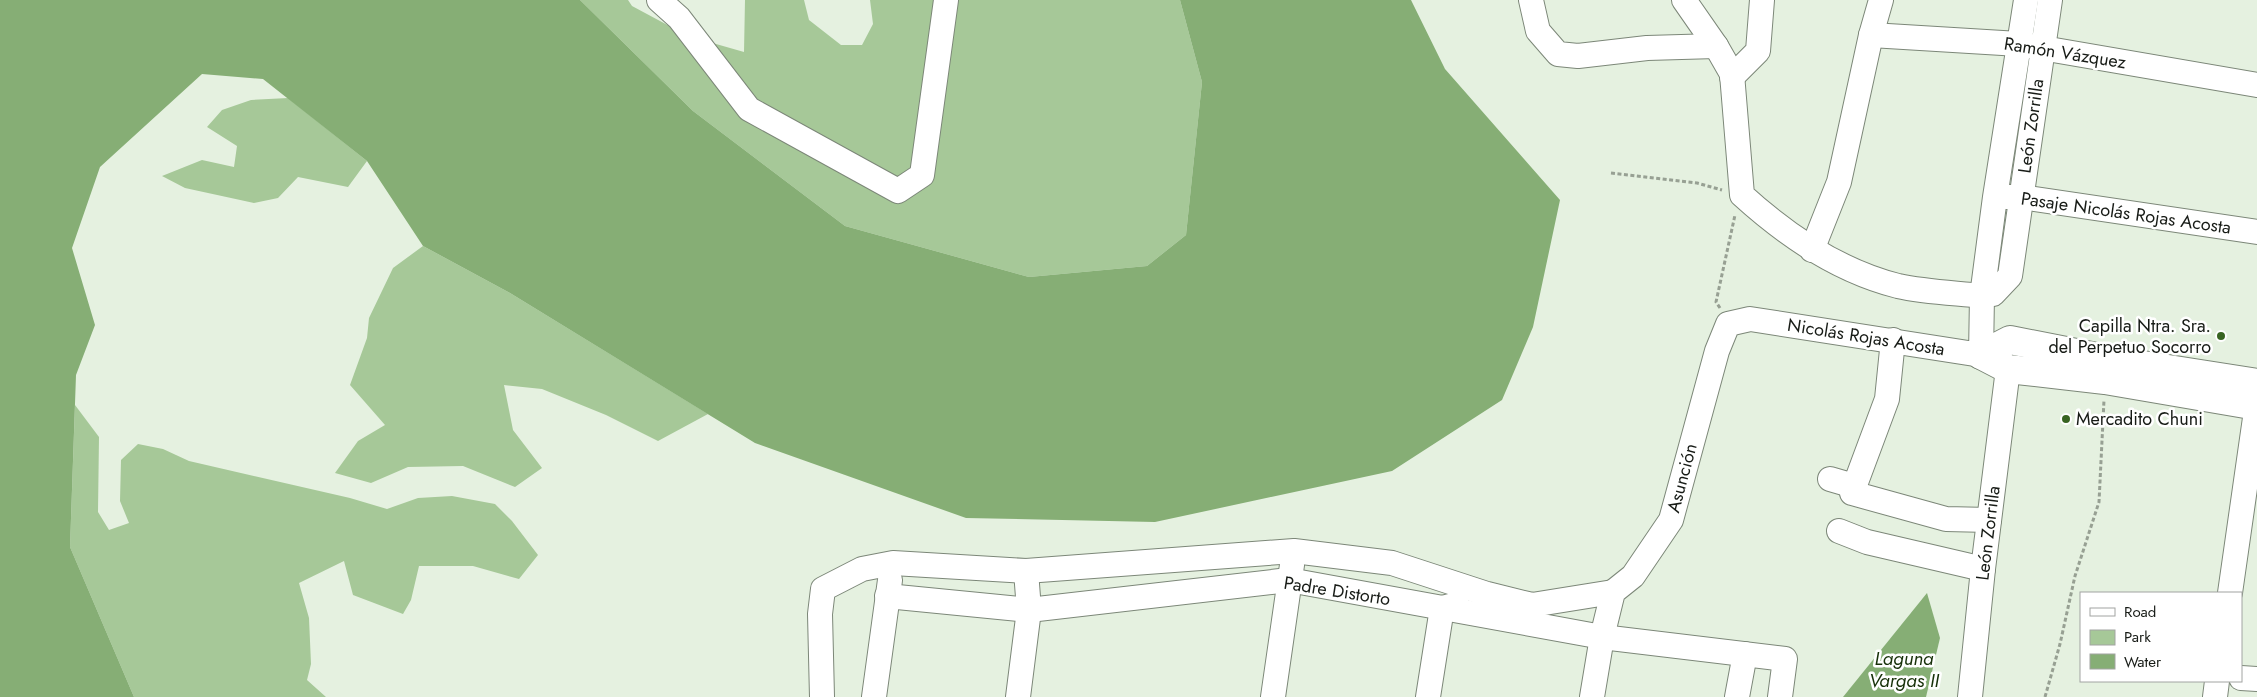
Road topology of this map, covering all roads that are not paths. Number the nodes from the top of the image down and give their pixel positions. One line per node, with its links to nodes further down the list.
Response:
1 (659, 0): 2 (street)
2 (946, 0)
3 (1531, 0): 11 (street)
4 (1684, 0): 11 (street)
5 (1762, 0): 13 (street)
6 (1881, 0): 9 (street)
7 (2026, 0): 10 (street, León Zorrilla)
8 (2050, 0): 12 (street, León Zorrilla)
9 (1871, 34): 10 (street, Ramón Vázquez); 18 (street)
10 (2019, 44): 12 (street, Ramón Vázquez); 15 (street, León Zorrilla)
11 (1716, 46): 13 (street)
12 (2043, 48): 14 (street, Ramón Vázquez); 16 (street, León Zorrilla)
13 (1732, 77): 18 (street)
14 (2257, 85)
15 (1995, 197): 16 (street, Pasaje Nicolás Rojas Acosta); 19 (street, León Zorrilla)
16 (2021, 197): 17 (street, Pasaje Nicolás Rojas Acosta); 19 (street, León Zorrilla)
17 (2257, 232)
18 (1812, 250): 19 (street)
19 (1982, 296): 22 (street, León Zorrilla)
20 (1739, 321): 21 (street, Nicolás Rojas Acosta); 35 (street, Asunción)
21 (1893, 340): 22 (street, Nicolás Rojas Acosta); 27 (street)
22 (1982, 355): 23 (main road); 24 (main road)
23 (2008, 369): 25 (main road); 28 (street, León Zorrilla)
24 (2257, 383)
25 (2257, 405): 36 (street)
26 (1830, 479): 27 (street)
27 (1854, 486): 28 (street)
28 (1989, 520): 32 (street, León Zorrilla)
29 (1839, 531): 32 (street)
30 (1294, 551): 33 (street, Padre Distorto); 34 (street); 37 (street, Padre Distorto)
31 (893, 563): 33 (street, Padre Distorto); 38 (street); 46 (street, Padre Distorto)
32 (1983, 569): 54 (street, León Zorrilla)
33 (1026, 571): 40 (street)
34 (1289, 580): 39 (street, Padre Distorto); 40 (street, Padre Distorto); 49 (street)
35 (1613, 592): 37 (street, Padre Distorto); 41 (street)
36 (2230, 592)
37 (1487, 594): 39 (street)
38 (887, 596): 40 (street, Padre Distorto); 47 (street)
39 (1442, 608): 41 (street, Padre Distorto); 50 (street)
40 (1029, 610): 48 (street)
41 (1602, 636): 42 (street, Padre Distorto); 51 (street)
42 (1745, 654): 52 (street); 53 (street, Padre Distorto)
43 (2242, 678): 44 (street)
44 (2257, 679)
45 (2217, 682): 55 (street)
46 (822, 697)
47 (874, 697)
48 (1018, 697)
49 (1274, 697)
50 (1428, 697)
51 (1592, 697)
52 (1737, 697)
53 (1780, 697)
54 (1970, 697)
55 (2215, 697)

